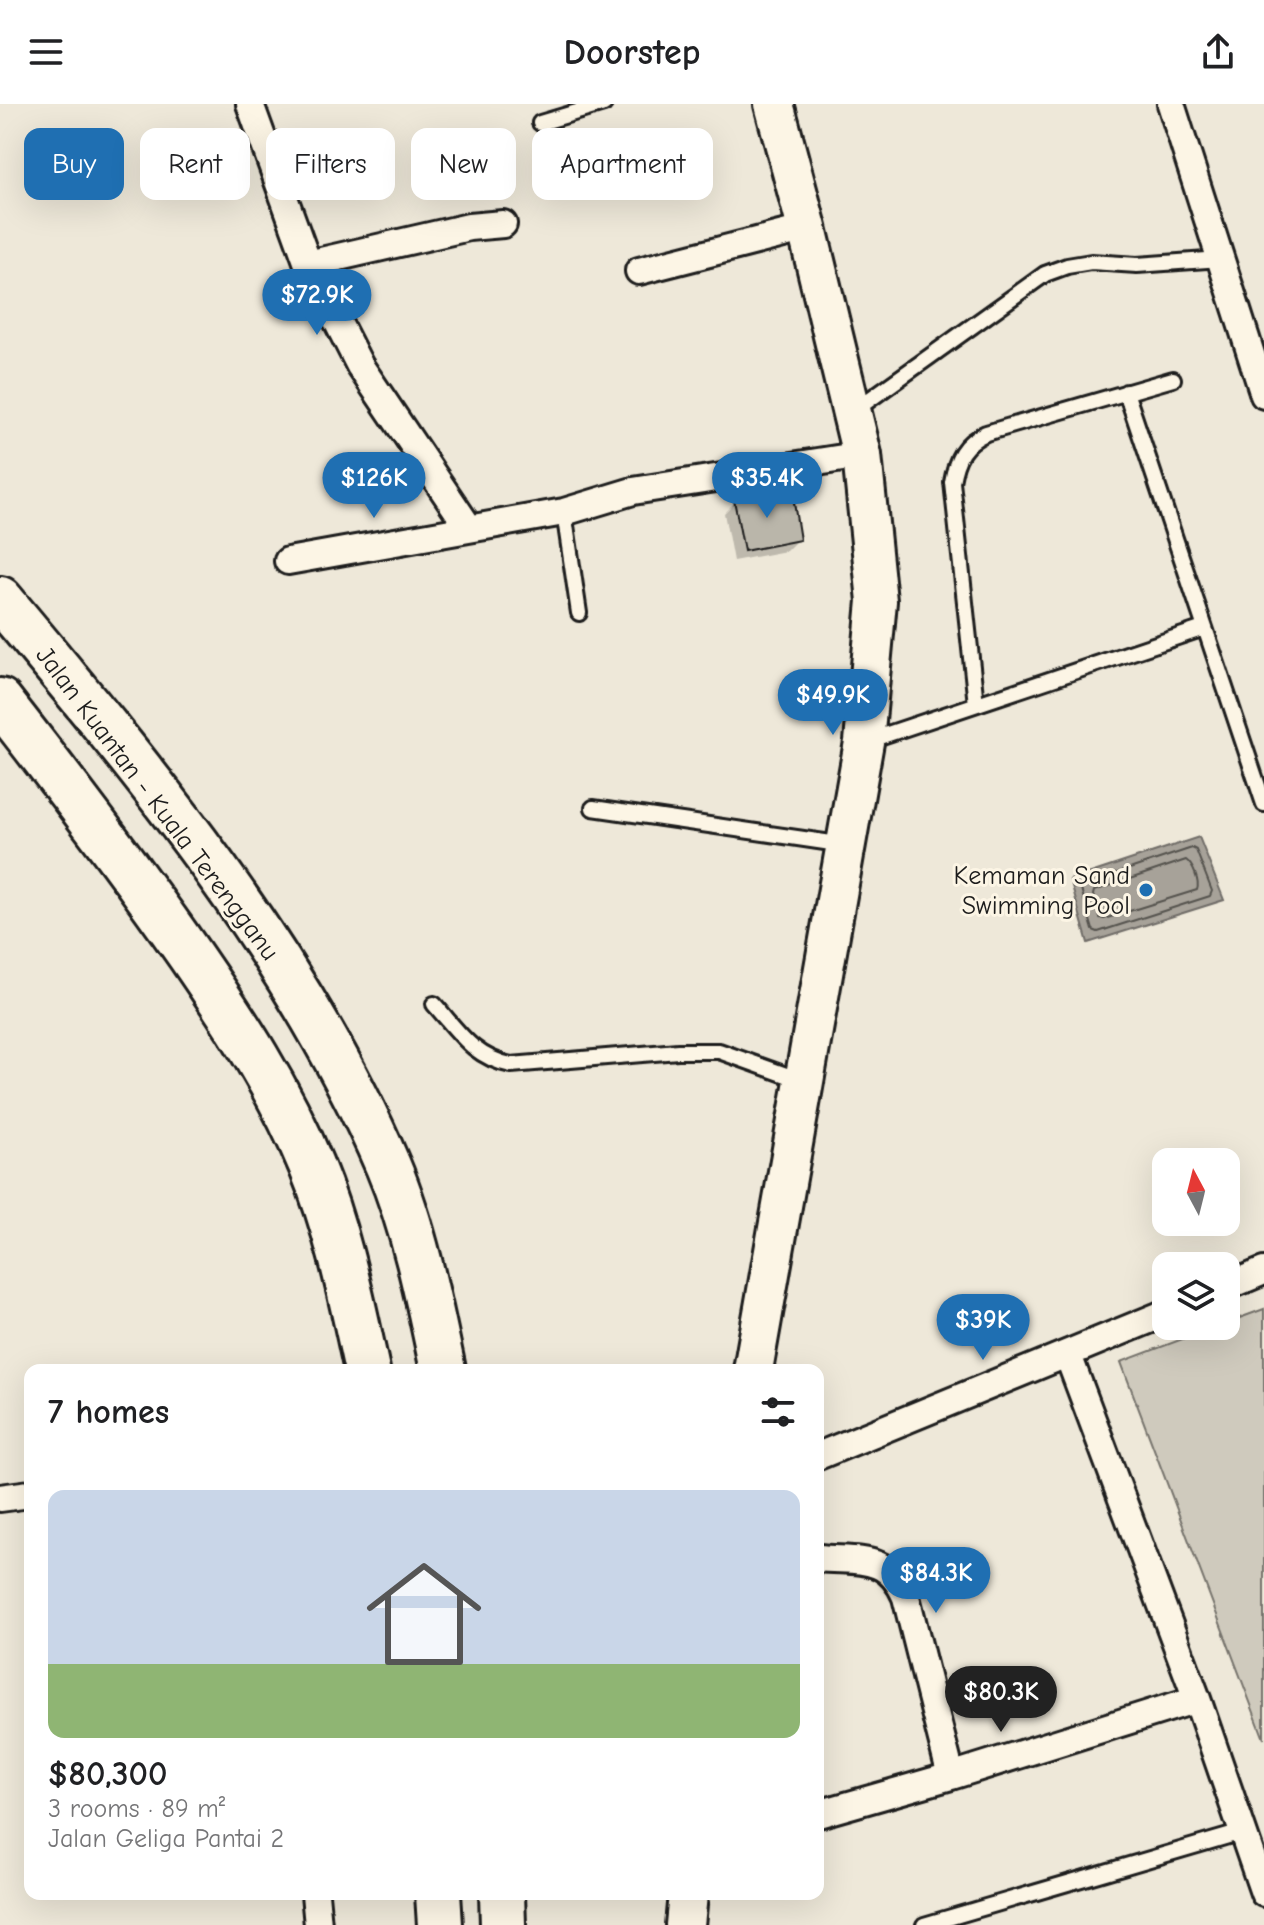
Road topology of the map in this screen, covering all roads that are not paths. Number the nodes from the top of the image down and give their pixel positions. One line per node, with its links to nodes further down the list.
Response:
1 (250, 104): 9 (street)
2 (604, 104): 5 (lane)
3 (774, 104): 7 (street)
4 (1171, 104): 8 (street)
5 (540, 123)
6 (503, 224): 9 (street)
7 (807, 228): 10 (street); 14 (street)
8 (1221, 259): 13 (street); 14 (lane)
9 (308, 264): 17 (street)
10 (639, 271)
11 (1173, 379): 12 (lane)
12 (1126, 392): 21 (lane); 23 (lane)
13 (1264, 395)
14 (851, 412): 15 (street)
15 (862, 455): 16 (street); 24 (street)
16 (564, 512): 17 (street); 20 (lane)
17 (469, 528): 18 (street)
18 (288, 561)
19 (0, 599): 35 (highway, Jalan Kuantan - Kuala Terengganu)
20 (579, 613)
21 (1204, 628): 23 (lane); 25 (lane)
22 (0, 701): 34 (highway)
23 (976, 704): 24 (lane)
24 (864, 742): 27 (street)
25 (1264, 804)
26 (593, 808): 27 (lane)
27 (845, 845): 29 (street)
28 (434, 1004): 29 (lane)
29 (803, 1081): 36 (street)
30 (1264, 1271): 31 (street)
31 (1240, 1281)
32 (1152, 1319): 33 (street)
33 (1068, 1355): 37 (street); 41 (street)
34 (366, 1364)
35 (442, 1364)
36 (754, 1364)
37 (824, 1454)
38 (24, 1495): 39 (street)
39 (0, 1498)
40 (824, 1559): 42 (street)
41 (1197, 1699): 42 (street); 44 (street)
42 (951, 1776): 43 (street)
43 (824, 1812)
44 (1242, 1832): 45 (street); 54 (lane)
45 (1264, 1893)
46 (316, 1900): 50 (street)
47 (438, 1900): 51 (highway)
48 (502, 1900): 52 (highway)
49 (687, 1900): 53 (street)
50 (318, 1925)
51 (440, 1925)
52 (503, 1925)
53 (685, 1925)
54 (924, 1925)

